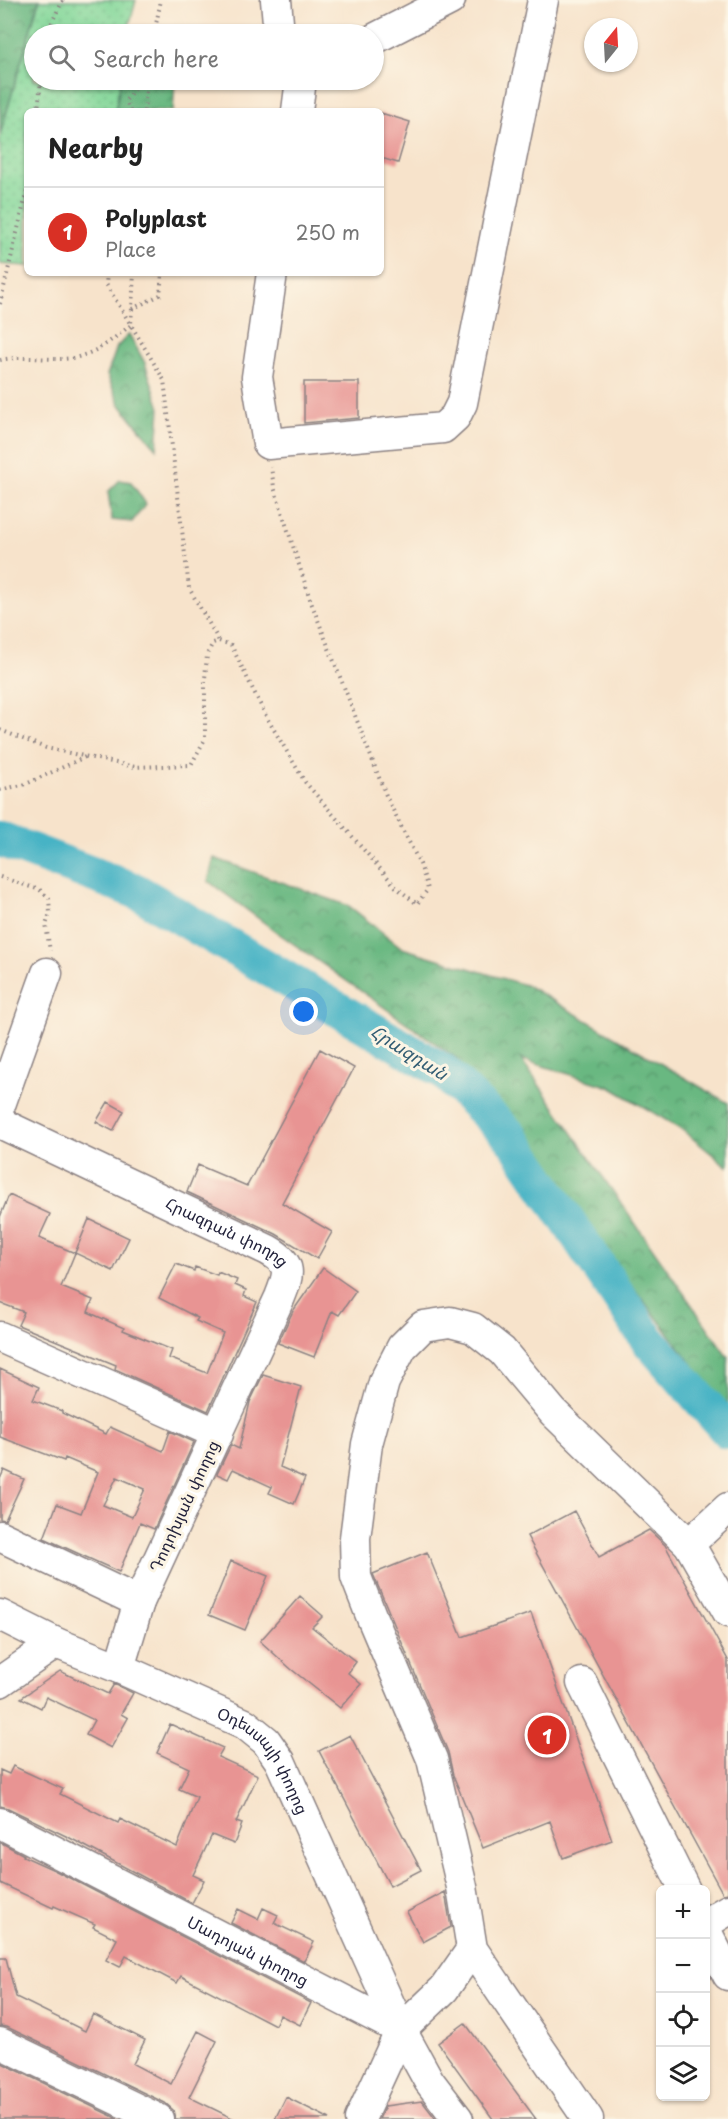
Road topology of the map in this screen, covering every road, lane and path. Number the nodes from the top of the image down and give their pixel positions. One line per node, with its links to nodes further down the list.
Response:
1 (63, 0): 6 (path)
2 (161, 0): 7 (path)
3 (276, 0): 8 (street)
4 (450, 0): 9 (street)
5 (543, 0): 27 (street)
6 (51, 24)
7 (156, 24)
8 (278, 24)
9 (384, 34)
10 (40, 90): 14 (path)
11 (135, 90): 15 (path)
12 (145, 90): 16 (path)
13 (300, 90): 17 (street)
14 (38, 108)
15 (129, 108)
16 (144, 108)
17 (297, 108)
18 (24, 204): 23 (path)
19 (107, 276): 25 (path)
20 (134, 276): 24 (path)
21 (162, 276): 24 (path)
22 (272, 276): 27 (street)
23 (0, 304)
24 (131, 310): 25 (path)
25 (132, 325): 26 (path); 28 (path)
26 (0, 360)
27 (268, 444): 28 (path)
28 (219, 641): 30 (path)
29 (0, 730): 30 (path)
30 (86, 756): 31 (path)
31 (0, 790)
32 (0, 877): 33 (path)
33 (47, 973): 34 (street)
34 (0, 1105)
35 (0, 1123): 37 (street, Հրազդան փողոց)
36 (0, 1336): 37 (street, Դոդոխյան փողոց)
37 (218, 1434): 41 (street, Դոդոխյան փողոց)
38 (728, 1508): 40 (street)
39 (0, 1536): 41 (street)
40 (689, 1544): 42 (street); 53 (street)
41 (139, 1602): 45 (street, Դոդոխյան փողոց)
42 (728, 1612)
43 (0, 1615): 44 (street, Օդեսսայի փողոց)
44 (56, 1643): 45 (street, Օդեսսայի փողոց); 46 (street)
45 (119, 1668): 55 (street, Օդեսսայի փողոց)
46 (0, 1682)
47 (582, 1683): 49 (street)
48 (0, 1823): 55 (street, Մադոյան փողոց)
49 (683, 1885)
50 (728, 1910): 51 (street)
51 (710, 1920)
52 (710, 1939): 54 (street)
53 (472, 1949): 55 (street); 60 (street)
54 (728, 1975)
55 (401, 2030): 58 (street); 59 (street)
56 (0, 2043): 57 (street)
57 (158, 2119)
58 (360, 2119)
59 (458, 2119)
60 (588, 2119)

